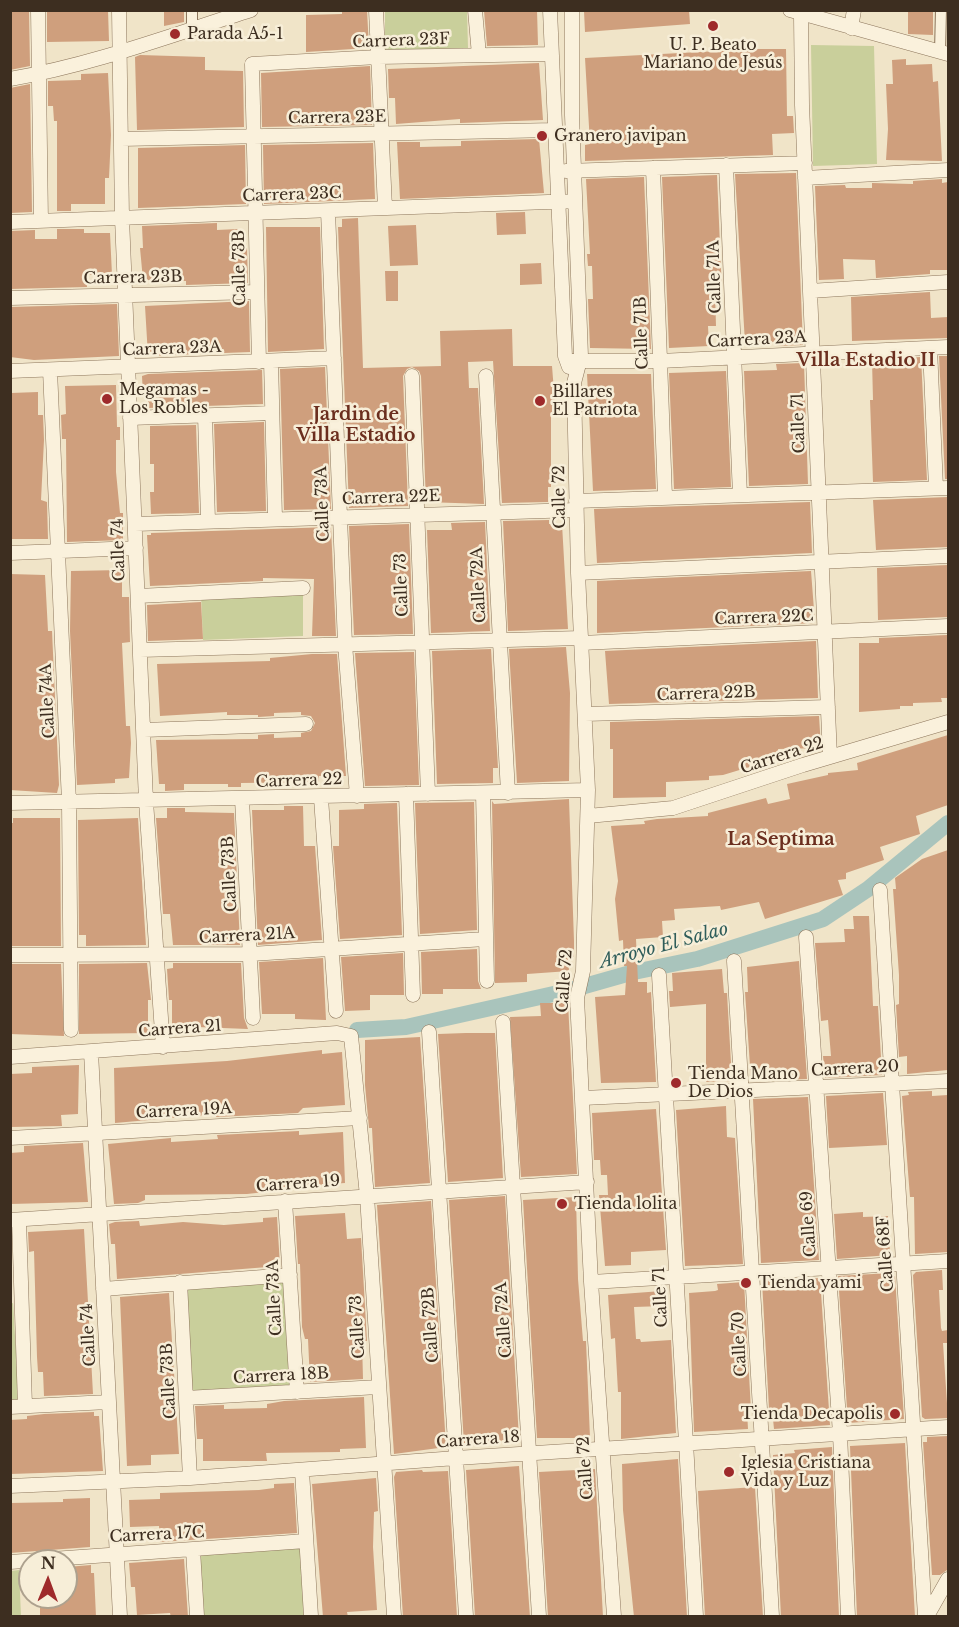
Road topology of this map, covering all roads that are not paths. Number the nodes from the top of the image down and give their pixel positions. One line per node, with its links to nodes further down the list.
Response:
1 (38, 10): 20 (street)
2 (119, 10): 14 (street, Calle 74)
3 (192, 10): 12 (street)
4 (251, 10): 12 (street)
5 (376, 10): 18 (street)
6 (475, 10): 17 (street)
7 (550, 10): 16 (street, Calle 72)
8 (572, 10): 29 (street, Calle 72)
9 (854, 10): 13 (street)
10 (941, 10): 15 (street)
11 (796, 13): 13 (street); 26 (street, Calle 71)
12 (192, 28): 14 (street)
13 (850, 28): 15 (street)
14 (121, 51): 20 (street); 25 (street, Calle 74)
15 (944, 53)
16 (551, 54): 17 (street, Carrera 23F); 22 (street, Calle 72)
17 (479, 55): 18 (street, Carrera 23F)
18 (378, 57): 19 (street, Carrera 23F); 23 (street)
19 (252, 64): 24 (street, Calle 73B)
20 (39, 74): 21 (street); 39 (street)
21 (10, 79)
22 (554, 130): 23 (street, Carrera 23E); 31 (street, Calle 72)
23 (382, 134): 24 (street, Carrera 23E); 35 (street)
24 (254, 137): 25 (street, Carrera 23E); 37 (street, Calle 73B)
25 (121, 139): 38 (street, Calle 74)
26 (805, 163): 27 (street); 32 (street, Calle 71)
27 (726, 165): 28 (street); 49 (street, Calle 71A)
28 (653, 168): 29 (street); 52 (street, Calle 71B)
29 (574, 170): 31 (street); 33 (street, Calle 72)
30 (948, 170): 32 (street)
31 (555, 171): 34 (street, Calle 72)
32 (805, 178): 42 (street, Calle 71)
33 (575, 201): 34 (street, Carrera 23C); 51 (street, Calle 72)
34 (556, 202): 35 (street, Carrera 23C); 51 (street, Calle 72)
35 (385, 208): 36 (street, Carrera 23C)
36 (328, 211): 37 (street, Carrera 23C); 50 (street, Calle 73A)
37 (255, 213): 38 (street, Carrera 23C); 43 (street, Calle 73B)
38 (122, 218): 39 (street, Carrera 23C); 44 (street, Calle 74)
39 (41, 221): 40 (street, Carrera 23C)
40 (10, 222)
41 (948, 282): 42 (street)
42 (810, 291): 48 (street, Calle 71)
43 (257, 292): 44 (street, Carrera 23B); 53 (street, Calle 73B)
44 (125, 294): 45 (street, Carrera 23B); 54 (street, Calle 74)
45 (10, 298)
46 (948, 347): 47 (street, Carrera 23A)
47 (930, 348): 48 (street, Carrera 23A); 62 (street)
48 (813, 354): 49 (street, Carrera 23A); 63 (street, Calle 71)
49 (735, 357): 52 (street, Carrera 23A); 64 (street, Calle 71A)
50 (334, 358): 53 (street, Carrera 23A); 69 (street, Calle 73A)
51 (574, 361): 52 (street, Carrera 23A); 66 (street, Calle 72)
52 (660, 361): 65 (street, Calle 71B)
53 (265, 362): 54 (street, Carrera 23A); 59 (street, Calle 73B)
54 (128, 367): 55 (street, Carrera 23A); 61 (street, Calle 74)
55 (50, 370): 56 (street, Carrera 23A); 74 (street, Calle 74A)
56 (10, 371)
57 (411, 376): 68 (street, Calle 73)
58 (486, 376): 67 (street, Calle 72A)
59 (272, 413): 60 (street); 70 (street, Calle 73B)
60 (205, 415): 61 (street); 71 (street)
61 (130, 418): 72 (street, Calle 74)
62 (942, 488): 63 (street, Carrera 22E)
63 (818, 492): 64 (street, Carrera 22E); 77 (street, Calle 71)
64 (740, 495): 65 (street, Carrera 22E)
65 (665, 497): 66 (street, Carrera 22E)
66 (576, 505): 67 (street, Carrera 22E); 78 (street, Calle 72)
67 (493, 512): 68 (street, Carrera 22E); 83 (street, Calle 72A)
68 (416, 514): 69 (street, Carrera 22E); 85 (street, Calle 73)
69 (340, 516): 70 (street, Carrera 22E); 86 (street, Calle 73A)
70 (275, 518): 71 (street, Carrera 22E)
71 (208, 521): 72 (street, Carrera 22E)
72 (135, 524): 73 (street, Calle 74)
73 (136, 548): 74 (street); 80 (street, Calle 74)
74 (56, 550): 75 (street); 103 (street, Calle 74A)
75 (10, 553)
76 (948, 556): 77 (street)
77 (822, 562): 78 (street); 82 (street, Calle 71)
78 (578, 573): 84 (street, Calle 72)
79 (303, 588): 80 (street)
80 (138, 596): 87 (street, Calle 74)
81 (948, 626): 82 (street, Carrera 22C)
82 (825, 632): 84 (street, Carrera 22C); 88 (street, Calle 71)
83 (499, 640): 84 (street); 85 (street); 96 (street, Calle 72A)
84 (581, 640): 89 (street, Calle 72)
85 (420, 642): 86 (street); 98 (street, Calle 73)
86 (345, 644): 87 (street); 99 (street, Calle 73A)
87 (140, 650): 92 (street, Calle 74)
88 (828, 706): 89 (street, Carrera 22B); 93 (street, Calle 71)
89 (585, 714): 94 (street, Calle 72)
90 (948, 722): 93 (street, Carrera 22)
91 (306, 724): 92 (street)
92 (144, 730): 102 (street, Calle 74)
93 (830, 757): 105 (street, Carrera 22)
94 (588, 790): 96 (street, Carrera 22); 105 (street, Calle 72)
95 (483, 793): 96 (street, Carrera 22); 98 (street, Carrera 22); 108 (street)
96 (508, 793)
97 (406, 794): 98 (street, Carrera 22); 99 (street, Carrera 22); 109 (street)
98 (429, 794)
99 (357, 796): 100 (street, Carrera 22)
100 (321, 798): 101 (street, Carrera 22); 110 (street)
101 (242, 799): 102 (street, Carrera 22); 112 (street, Calle 73B)
102 (146, 801): 103 (street, Carrera 22); 114 (street, Calle 74)
103 (69, 802): 104 (street, Carrera 22); 111 (street, Calle 74A)
104 (10, 803)
105 (588, 816): 133 (street, Calle 72)
106 (880, 890): 129 (street, Calle 68F)
107 (806, 937): 130 (street, Calle 69)
108 (485, 939): 109 (street, Carrera 21A); 117 (street)
109 (410, 942): 110 (street, Carrera 21A); 118 (street)
110 (334, 948): 112 (street, Carrera 21A); 119 (street)
111 (72, 954): 113 (street, Carrera 21A); 114 (street, Carrera 21A); 122 (street, Calle 74A)
112 (251, 954): 114 (street, Carrera 21A); 120 (street, Calle 73B)
113 (10, 955)
114 (156, 956): 125 (street, Calle 74)
115 (734, 961): 131 (street, Calle 70)
116 (659, 975): 132 (street, Calle 71)
117 (487, 981)
118 (413, 995)
119 (336, 1011)
120 (253, 1018)
121 (503, 1022): 138 (street, Calle 72A)
122 (71, 1030)
123 (429, 1032): 139 (street, Calle 72B)
124 (351, 1036): 125 (street, Carrera 21); 134 (street, Calle 73)
125 (163, 1047): 126 (street, Carrera 21)
126 (91, 1052): 127 (street, Carrera 21); 135 (street, Calle 74)
127 (10, 1057)
128 (948, 1081): 129 (street, Carrera 20)
129 (892, 1084): 130 (street, Carrera 20); 145 (street, Calle 68F)
130 (816, 1088): 131 (street, Carrera 20); 146 (street, Calle 69)
131 (741, 1091): 132 (street, Carrera 20); 147 (street, Calle 70)
132 (666, 1095): 133 (street, Carrera 20); 149 (street, Calle 71)
133 (583, 1098): 137 (street, Calle 72)
134 (360, 1118): 135 (street, Carrera 19A); 140 (street, Calle 73)
135 (94, 1132): 136 (street, Carrera 19A); 142 (street, Calle 74)
136 (10, 1138)
137 (587, 1182): 138 (street, Carrera 19); 151 (street, Calle 72)
138 (512, 1187): 139 (street, Carrera 19); 166 (street, Calle 72A)
139 (439, 1192): 140 (street, Carrera 19); 167 (street, Calle 72B)
140 (367, 1196): 141 (street, Carrera 19); 154 (street, Calle 73)
141 (285, 1201): 142 (street, Carrera 19); 148 (street, Calle 73A)
142 (100, 1215): 143 (street, Carrera 19); 152 (street, Calle 74)
143 (15, 1220): 153 (street)
144 (948, 1261): 145 (street)
145 (904, 1263): 146 (street); 161 (street, Calle 68F)
146 (829, 1268): 147 (street); 162 (street, Calle 69)
147 (752, 1272): 149 (street); 163 (street, Calle 70)
148 (290, 1275): 150 (street); 155 (street, Calle 73A)
149 (677, 1276): 151 (street); 164 (street, Calle 71)
150 (180, 1282): 152 (street); 156 (street, Calle 73B)
151 (591, 1282): 165 (street, Calle 72)
152 (103, 1289): 157 (street, Calle 74)
153 (16, 1301): 158 (street)
154 (378, 1387): 155 (street, Carrera 18B); 168 (street, Calle 73)
155 (297, 1392): 156 (street, Carrera 18B)
156 (186, 1398): 170 (street, Calle 73B)
157 (108, 1402): 158 (street); 171 (street, Calle 74)
158 (25, 1406): 159 (street)
159 (10, 1407)
160 (948, 1427): 161 (street, Carrera 18)
161 (914, 1430): 162 (street, Carrera 18); 188 (street, Calle 68F)
162 (840, 1434): 163 (street, Carrera 18); 187 (street, Calle 69)
163 (762, 1439): 164 (street, Carrera 18); 186 (street, Calle 70)
164 (687, 1444): 165 (street, Carrera 18); 185 (street, Calle 71)
165 (601, 1449): 166 (street, Carrera 18); 184 (street, Calle 72)
166 (529, 1453): 167 (street, Carrera 18); 183 (street, Calle 72A)
167 (456, 1458): 168 (street, Carrera 18); 182 (street, Calle 72B)
168 (384, 1463): 169 (street, Carrera 18); 181 (street, Calle 73)
169 (302, 1471): 170 (street, Carrera 18); 173 (street)
170 (190, 1478): 171 (street, Carrera 18)
171 (114, 1482): 172 (street, Carrera 18); 175 (street, Calle 74)
172 (10, 1486)
173 (306, 1542): 174 (street, Carrera 17C); 180 (street)
174 (193, 1550): 175 (street, Carrera 17C); 179 (street)
175 (117, 1554): 176 (street, Carrera 17C); 178 (street, Calle 74)
176 (10, 1562)
177 (948, 1580): 188 (street)
178 (120, 1617)
179 (197, 1617)
180 (311, 1617)
181 (394, 1617)
182 (466, 1617)
183 (539, 1617)
184 (614, 1617)
185 (696, 1617)
186 (772, 1617)
187 (848, 1617)
188 (926, 1617)

